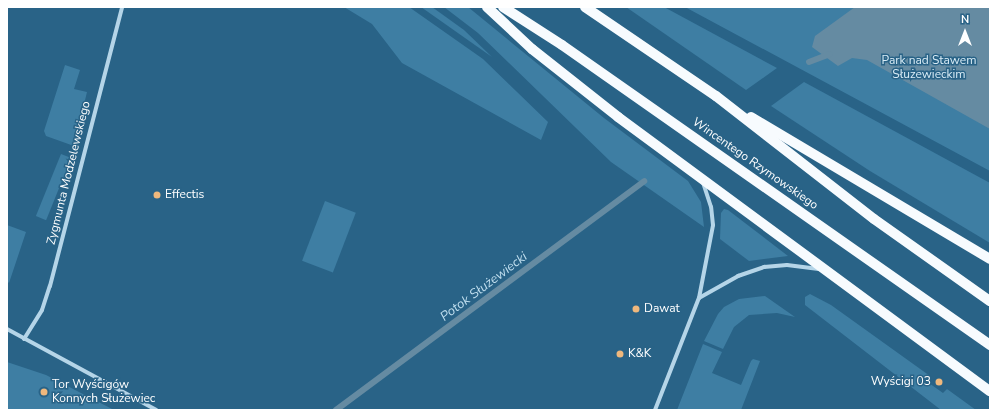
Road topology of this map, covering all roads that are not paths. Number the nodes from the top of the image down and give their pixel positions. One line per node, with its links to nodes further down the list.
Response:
1 (122, 7): 12 (street, Zygmunta Modzelewskiego)
2 (487, 7): 6 (main road)
3 (503, 7): 13 (main road, Wincentego Rzymowskiego)
4 (585, 7): 5 (main road)
5 (716, 96): 7 (main road); 10 (main road)
6 (701, 178): 8 (main road); 9 (street)
7 (990, 259)
8 (824, 270): 9 (street); 14 (main road)
9 (699, 298): 16 (street)
10 (990, 301)
11 (7, 329): 12 (street)
12 (24, 339): 15 (street)
13 (990, 345)
14 (990, 391)
15 (156, 410)
16 (655, 410)

